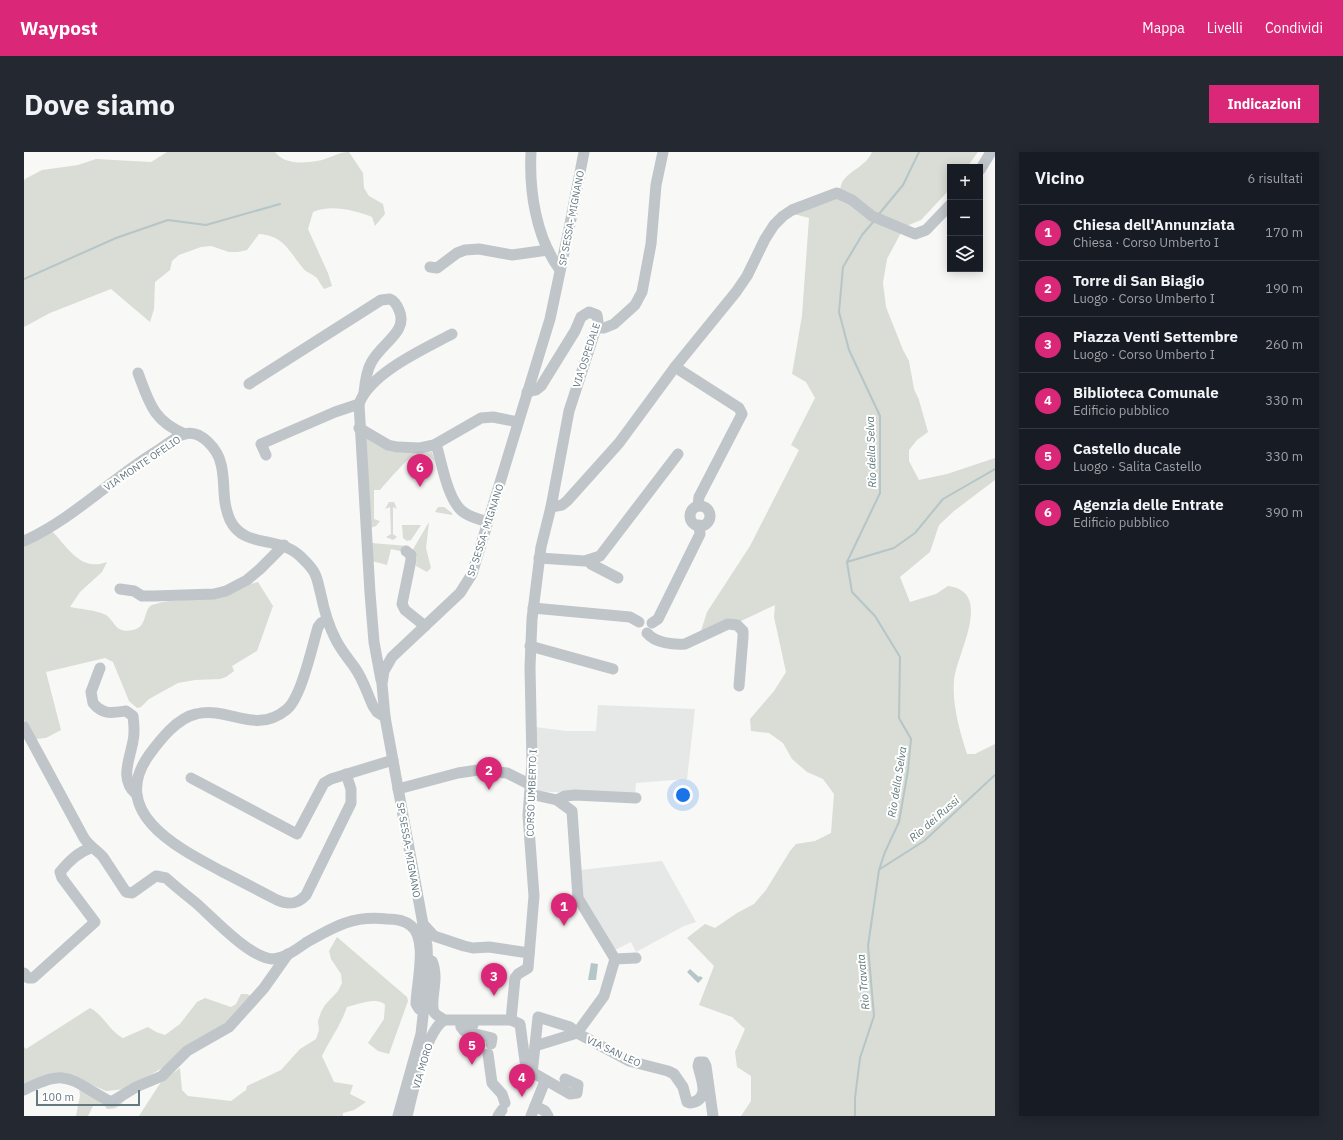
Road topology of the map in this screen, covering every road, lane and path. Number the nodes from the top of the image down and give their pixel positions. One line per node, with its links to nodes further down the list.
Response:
1 (531, 152): 7 (street)
2 (584, 152): 9 (street, SP SESSA- MIGNANO)
3 (664, 152): 10 (street)
4 (991, 152): 5 (street)
5 (983, 165)
6 (947, 209): 12 (street)
7 (548, 250): 8 (street); 9 (street)
8 (430, 267)
9 (560, 270): 15 (street, SP SESSA- MIGNANO)
10 (596, 328): 15 (street, VIA OSPEDALE); 24 (street, VIA OSPEDALE)
11 (452, 334): 16 (street)
12 (675, 366): 24 (street); 36 (street)
13 (138, 373): 20 (street)
14 (249, 384): 16 (street)
15 (527, 392): 18 (street, SP SESSA- MIGNANO)
16 (364, 393): 17 (street)
17 (359, 404): 19 (street); 23 (street)
18 (518, 422): 21 (street); 25 (street, SP SESSA- MIGNANO)
19 (359, 428): 21 (street); 40 (street)
20 (184, 434): 26 (street, VIA MONTE OFELIO); 27 (street, VIA MONTE OFELIO)
21 (436, 444): 25 (street)
22 (678, 454): 30 (street)
23 (266, 456)
24 (551, 507): 29 (street, CORSO UMBERTO I)
25 (488, 522): 35 (street, SP SESSA- MIGNANO)
26 (24, 541)
27 (284, 545): 32 (street); 34 (street, VIA MONTE OFELIO)
28 (406, 551): 35 (street)
29 (539, 558): 30 (street); 33 (street, CORSO UMBERTO I)
30 (588, 560): 31 (street)
31 (618, 578)
32 (120, 589)
33 (534, 608): 36 (street); 37 (street, CORSO UMBERTO I)
34 (327, 620): 42 (street, VIA MONTE OFELIO); 49 (street)
35 (425, 626): 40 (street, SP SESSA- MIGNANO)
36 (650, 628): 41 (street)
37 (530, 646): 39 (street); 48 (street, CORSO UMBERTO I)
38 (100, 668): 49 (street)
39 (613, 669)
40 (382, 684): 42 (street, SP SESSA- MIGNANO)
41 (739, 686)
42 (385, 717): 44 (street, SP SESSA- MIGNANO)
43 (24, 727): 52 (street)
44 (393, 760): 45 (street); 47 (street, SP SESSA- MIGNANO)
45 (346, 774): 46 (street); 49 (street)
46 (191, 778)
47 (398, 789): 48 (street); 53 (street, SP SESSA- MIGNANO)
48 (530, 790): 51 (street); 55 (street, CORSO UMBERTO I)
49 (136, 794)
50 (636, 798): 51 (street)
51 (556, 800): 58 (street)
52 (91, 848): 54 (street); 59 (street)
53 (422, 924): 55 (street); 56 (street, SP SESSA- MIGNANO)
54 (289, 953): 60 (street); 69 (street)
55 (529, 953): 63 (street, CORSO UMBERTO I)
56 (428, 956): 60 (street, SP SESSA- MIGNANO); 61 (street)
57 (636, 958): 58 (street)
58 (615, 959): 64 (street)
59 (24, 973)
60 (424, 1009): 72 (street, SP SESSA- MIGNANO)
61 (444, 1020): 62 (street); 73 (street, VIA MORO)
62 (492, 1020): 63 (street); 70 (street)
63 (511, 1020): 66 (street)
64 (577, 1033): 65 (street); 65 (street, VIA SAN LEO); 75 (street, VIA SAN LEO)
65 (534, 1046): 66 (street)
66 (532, 1074): 68 (street)
67 (565, 1079): 68 (street)
68 (545, 1081): 71 (street)
69 (24, 1090)
70 (502, 1110)
71 (533, 1111): 74 (street)
72 (398, 1116)
73 (407, 1116)
74 (548, 1116)
75 (713, 1116)

